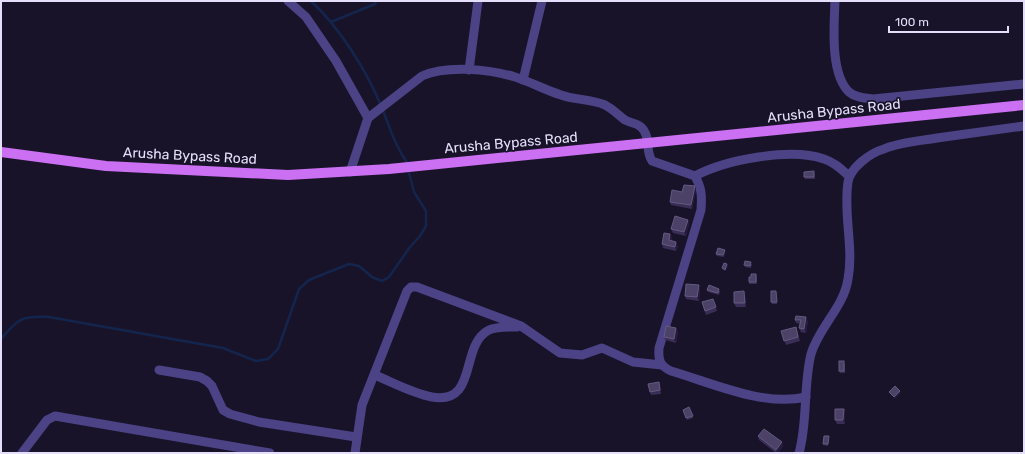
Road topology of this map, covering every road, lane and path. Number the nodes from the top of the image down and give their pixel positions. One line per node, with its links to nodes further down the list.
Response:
1 (288, 1): 9 (street)
2 (478, 1): 5 (street)
3 (542, 1): 6 (street)
4 (835, 1): 7 (street)
5 (469, 70): 6 (street); 9 (street)
6 (523, 80): 11 (street)
7 (1024, 84)
8 (1024, 105): 11 (main road, Arusha Bypass Road)
9 (368, 118): 13 (street)
10 (1024, 126): 15 (street)
11 (647, 144): 13 (main road, Arusha Bypass Road); 14 (street)
12 (1, 152): 13 (main road, Arusha Bypass Road)
13 (350, 172)
14 (695, 176): 15 (street); 17 (street)
15 (849, 176): 20 (street)
16 (521, 326): 17 (street); 19 (street); 19 (street)
17 (662, 365): 20 (street)
18 (159, 370): 21 (street)
19 (375, 375): 21 (street)
20 (806, 397): 25 (street)
21 (356, 437): 24 (street)
22 (22, 453): 23 (street)
23 (270, 453)
24 (355, 453)
25 (799, 453)

